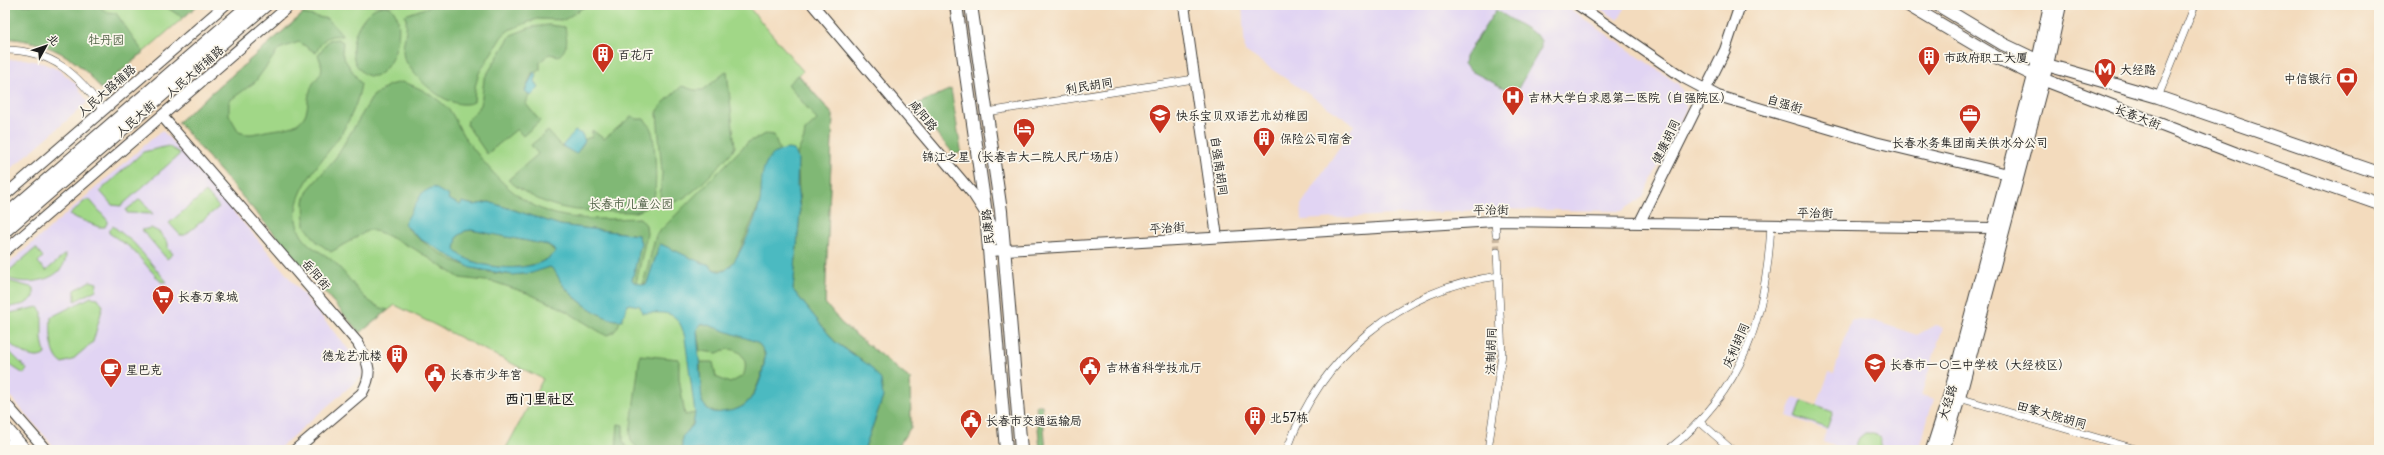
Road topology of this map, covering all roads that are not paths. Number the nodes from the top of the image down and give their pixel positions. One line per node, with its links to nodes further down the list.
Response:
1 (225, 5): 22 (street, 人民大路辅路)
2 (249, 5): 30 (main road, 人民大街)
3 (266, 5): 35 (main road, 人民大街)
4 (290, 5): 24 (street, 人民大街辅路)
5 (813, 5): 29 (street, 咸阳路)
6 (956, 5): 29 (main road, 民康路)
7 (971, 5): 23 (main road, 民康路)
8 (1184, 5): 19 (street, 自强南胡同)
9 (1578, 5): 20 (street, 自强街)
10 (1740, 5): 20 (street, 健康胡同)
11 (1908, 5): 18 (main road, 长春大街)
12 (1938, 5): 17 (main road, 长春大街)
13 (2050, 5): 17 (main road, 大经路)
14 (2060, 5): 17 (main road, 大经路)
15 (2195, 5): 21 (street)
16 (5, 50): 22 (street)
17 (2042, 63): 18 (main road, 大经路); 21 (main road, 长春大街)
18 (2038, 77): 26 (main road, 大经路); 28 (main road, 长春大街); 43 (main road, 大经路)
19 (1194, 79): 23 (street, 利民胡同); 37 (street, 自强南胡同)
20 (1705, 90): 26 (street, 自强街); 32 (street, 健康胡同)
21 (2158, 96): 25 (main road, 长春大街)
22 (103, 110): 27 (street, 人民大路辅路)
23 (987, 112): 38 (main road, 民康路)
24 (162, 116): 39 (street, 人民大街辅路); 51 (street, 岳阳街)
25 (2379, 173)
26 (2008, 174): 34 (main road, 大经路)
27 (5, 195)
28 (2379, 204)
29 (986, 214): 38 (street, 咸阳路); 40 (main road, 民康路)
30 (5, 216)
31 (1495, 221): 32 (street, 平治街); 36 (street); 37 (street, 平治街)
32 (1640, 222): 33 (street, 平治街)
33 (1771, 225): 34 (street, 平治街); 45 (street, 庆利胡同)
34 (1994, 228): 58 (main road, 大经路)
35 (5, 231)
36 (1496, 234)
37 (1217, 237): 38 (street, 平治街)
38 (1005, 250): 40 (street, 平治街); 53 (main road, 民康路)
39 (5, 251)
40 (990, 251): 52 (main road, 民康路)
41 (1497, 252): 42 (street, 法制胡同)
42 (1499, 276): 54 (street); 55 (street, 法制胡同)
43 (1959, 398): 59 (main road, 大经路); 60 (street, 田家大院胡同)
44 (5, 403): 50 (street)
45 (1700, 422): 56 (street, 庆利胡同); 57 (street)
46 (5, 427): 49 (main road)
47 (5, 445): 48 (main road)
48 (9, 450)
49 (25, 450)
50 (46, 450)
51 (295, 450)
52 (1006, 450)
53 (1021, 450)
54 (1287, 450)
55 (1488, 450)
56 (1668, 450)
57 (1732, 450)
58 (1932, 450)
59 (1943, 450)
60 (2139, 450)

